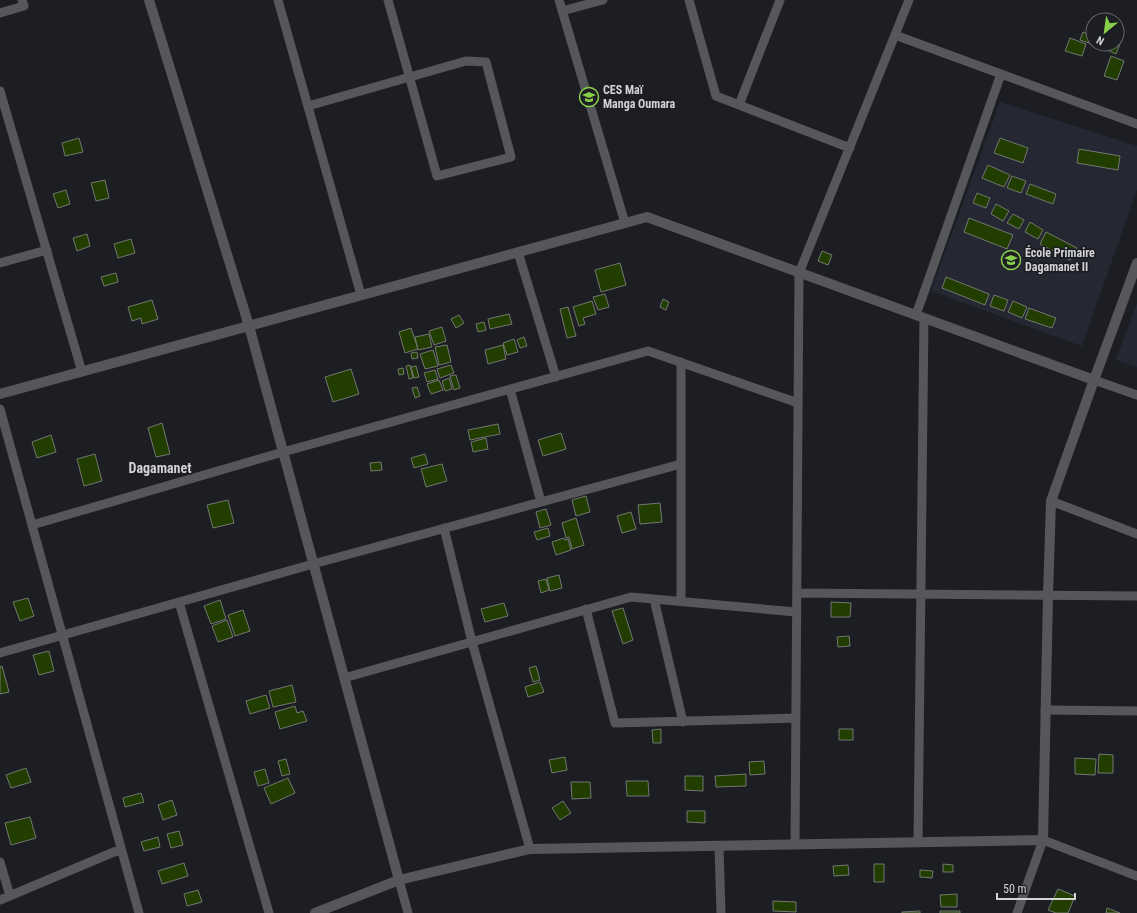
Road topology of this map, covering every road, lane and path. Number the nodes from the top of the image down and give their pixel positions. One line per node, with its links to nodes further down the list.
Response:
1 (22, 0): 11 (street)
2 (150, 0): 28 (street)
3 (278, 0): 17 (street)
4 (388, 0): 14 (street)
5 (559, 0): 10 (street)
6 (603, 0): 10 (street)
7 (689, 0): 16 (street)
8 (780, 0): 16 (street)
9 (909, 0): 12 (street)
10 (562, 11): 20 (street)
11 (0, 13)
12 (895, 35): 13 (street); 19 (street)
13 (1001, 74): 18 (street); 27 (street)
14 (409, 77): 14 (street); 17 (street)
15 (0, 91): 21 (street)
16 (739, 105): 19 (street)
17 (308, 106): 26 (street)
18 (1137, 124)
19 (850, 148): 25 (street)
20 (626, 223): 22 (street); 25 (street)
21 (47, 250): 23 (street); 30 (street)
22 (518, 252): 26 (street); 31 (street)
23 (0, 263)
24 (1137, 263): 32 (street)
25 (799, 273): 27 (street); 36 (street)
26 (361, 295): 28 (street)
27 (920, 317): 32 (street); 47 (street)
28 (249, 326): 30 (street); 38 (street)
29 (681, 362): 31 (street); 36 (street); 39 (street)
30 (82, 372): 34 (street)
31 (556, 377): 33 (street)
32 (1094, 380): 35 (street); 40 (street)
33 (510, 389): 38 (street); 41 (street)
34 (0, 394)
35 (1137, 395)
36 (798, 403): 46 (street)
37 (0, 409): 42 (street)
38 (283, 452): 42 (street); 45 (street)
39 (681, 464): 41 (street); 51 (street)
40 (1051, 501): 44 (street); 48 (street)
41 (541, 502): 43 (street)
42 (32, 525): 55 (street)
43 (444, 528): 45 (street); 56 (street)
44 (1137, 534)
45 (313, 564): 52 (street); 58 (street)
46 (797, 593): 47 (street); 54 (street)
47 (921, 594): 48 (street); 64 (street)
48 (1048, 595): 49 (street); 59 (street)
49 (1137, 596)
50 (654, 599): 51 (street); 53 (street); 62 (street)
51 (681, 601): 54 (street)
52 (179, 602): 55 (street); 75 (street)
53 (586, 609): 56 (street); 62 (street)
54 (796, 612): 61 (street)
55 (63, 635): 57 (street); 67 (street)
56 (472, 642): 58 (street); 68 (street)
57 (0, 653)
58 (344, 678): 71 (street)
59 (1045, 710): 60 (street); 63 (street)
60 (1137, 711)
61 (796, 718): 62 (street); 65 (street)
62 (683, 722)
63 (1043, 840): 64 (street); 70 (street); 79 (street)
64 (918, 842): 65 (street)
65 (794, 844): 66 (street)
66 (719, 846): 68 (street); 78 (street)
67 (121, 849): 72 (street); 74 (street)
68 (530, 849): 71 (street)
69 (0, 862): 72 (street)
70 (1137, 876)
71 (399, 880): 76 (street); 77 (street)
72 (10, 896): 73 (street)
73 (0, 900)
74 (139, 913)
75 (268, 913)
76 (315, 913)
77 (408, 913)
78 (721, 913)
79 (1017, 913)

